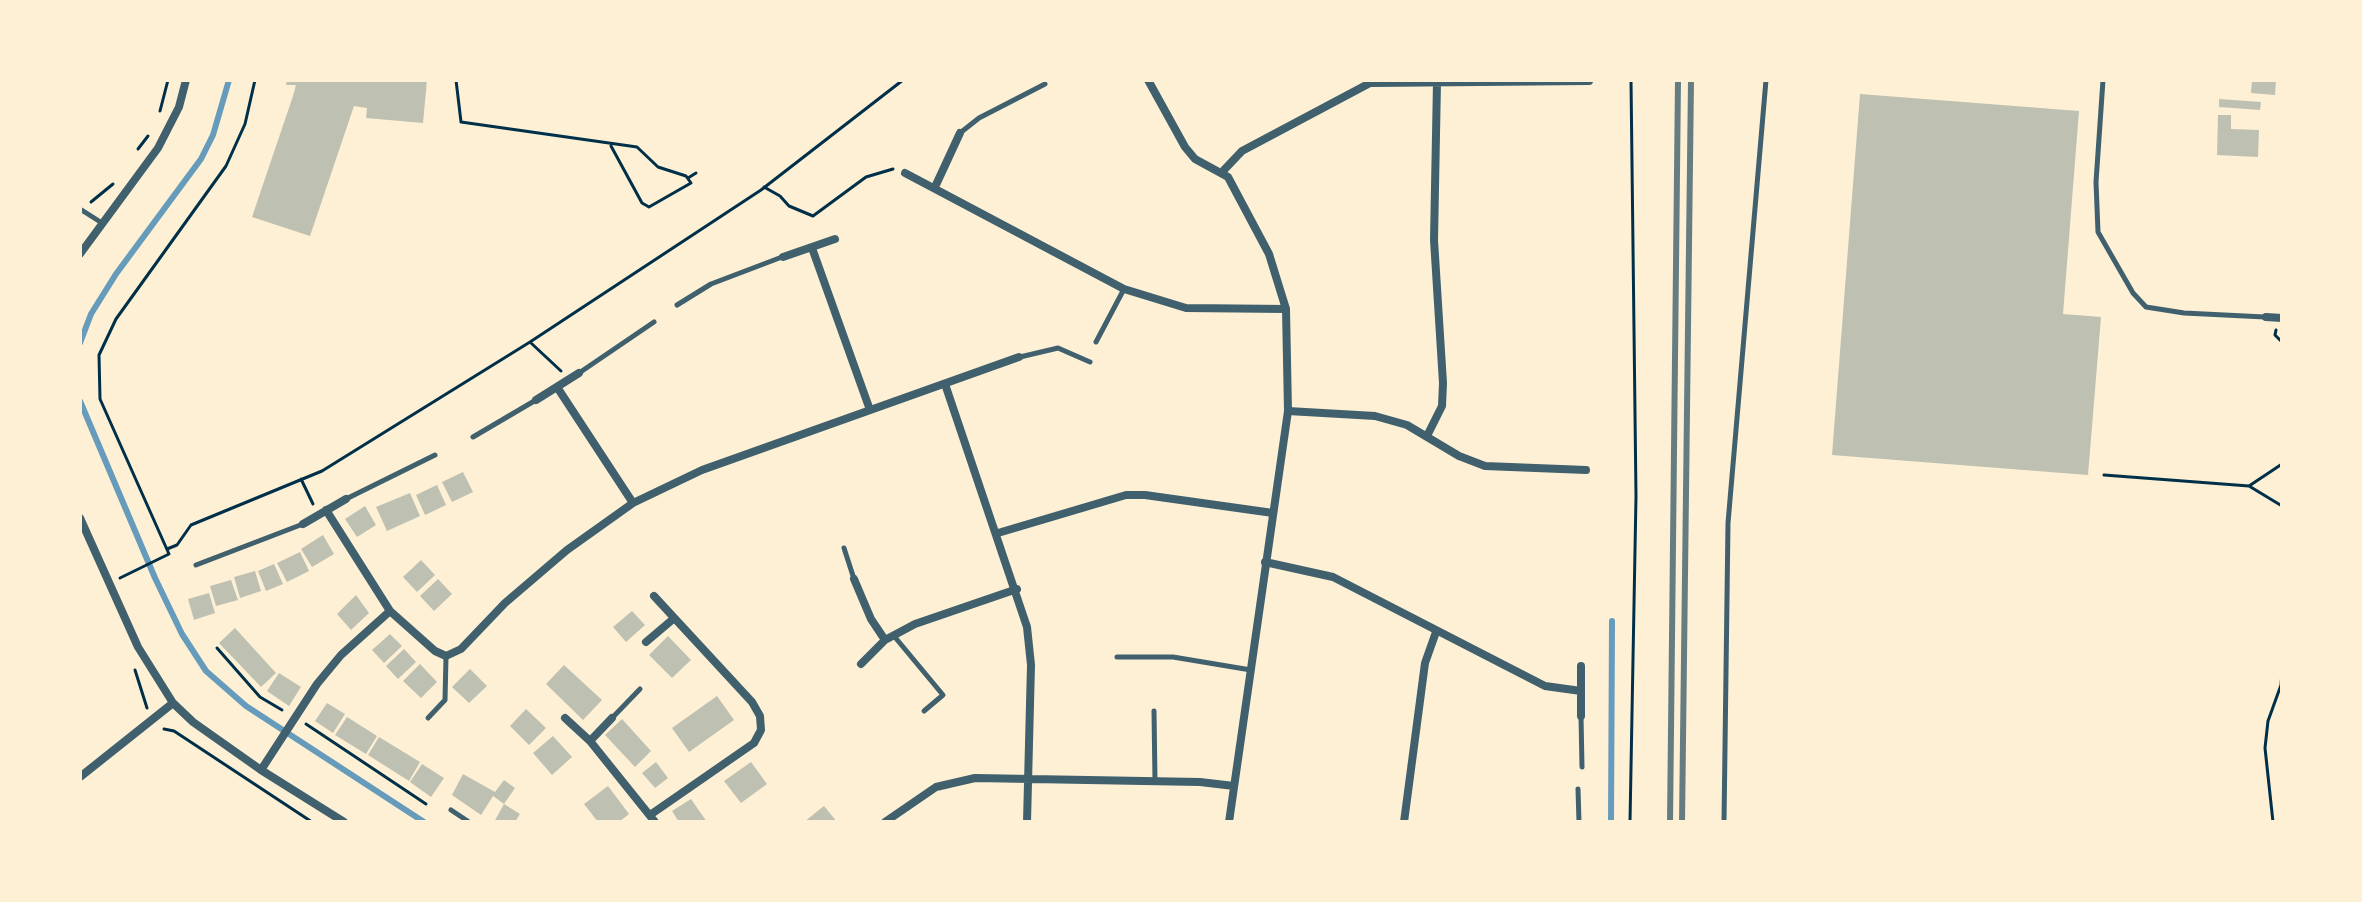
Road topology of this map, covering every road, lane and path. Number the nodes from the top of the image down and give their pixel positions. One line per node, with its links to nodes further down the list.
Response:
1 (168, 80): 14 (path)
2 (186, 80): 28 (street)
3 (255, 80): 68 (path)
4 (456, 80): 17 (path)
5 (903, 80): 24 (path)
6 (1148, 80): 19 (street)
7 (1631, 80): 118 (path)
8 (1766, 80): 119 (lane)
9 (2103, 80): 36 (lane)
10 (1589, 81): 12 (street)
11 (1370, 82): 12 (street); 19 (street)
12 (1437, 82): 50 (street)
13 (1045, 84): 15 (lane)
14 (155, 122)
15 (960, 133): 25 (street)
16 (149, 134): 18 (path)
17 (611, 146): 23 (path); 23 (path)
18 (134, 156)
19 (1223, 171): 35 (street)
20 (696, 173): 23 (path)
21 (905, 173): 24 (path); 25 (street)
22 (119, 178): 26 (path)
23 (688, 178)
24 (764, 187): 39 (path)
25 (935, 187): 33 (street)
26 (91, 202)
27 (80, 209): 28 (lane)
28 (103, 224): 31 (street)
29 (835, 239): 30 (street)
30 (812, 248): 32 (street); 48 (street)
31 (80, 254)
32 (783, 257): 34 (lane)
33 (1124, 289): 35 (street); 40 (lane)
34 (677, 305)
35 (1286, 309): 49 (street)
36 (2266, 317): 37 (street)
37 (2282, 318)
38 (654, 322): 43 (lane)
39 (530, 342): 44 (path); 56 (path)
40 (1096, 342)
41 (1019, 357): 42 (lane); 45 (street)
42 (1090, 362)
43 (579, 373): 44 (street)
44 (569, 379): 46 (street)
45 (945, 384): 48 (street); 66 (street)
46 (557, 387): 47 (street); 59 (street)
47 (536, 400): 51 (lane)
48 (870, 410): 59 (street)
49 (1288, 411): 50 (street); 62 (street)
50 (1427, 436): 54 (street)
51 (473, 437)
52 (435, 455): 58 (lane)
53 (2282, 464): 57 (path)
54 (1586, 470)
55 (2104, 475): 57 (path)
56 (301, 479): 63 (path); 68 (path)
57 (2249, 486): 60 (path)
58 (346, 499): 61 (street)
59 (633, 503): 81 (street)
60 (2282, 506)
61 (326, 510): 63 (street); 75 (street)
62 (1273, 513): 66 (street); 69 (street)
63 (317, 515): 65 (street)
64 (80, 518): 89 (street)
65 (303, 524): 70 (lane)
66 (998, 533): 73 (street)
67 (844, 548): 72 (lane)
68 (167, 549): 71 (path)
69 (1265, 562): 77 (street); 85 (street)
70 (196, 565)
71 (118, 579)
72 (854, 579): 78 (street)
73 (1017, 589): 78 (street); 102 (street)
74 (654, 596): 76 (street)
75 (390, 611): 81 (street); 96 (street)
76 (672, 620): 79 (street); 108 (street)
77 (1436, 632): 88 (street); 116 (street)
78 (890, 638): 83 (street); 90 (lane)
79 (646, 642)
80 (217, 648): 96 (path)
81 (446, 656): 93 (lane)
82 (1117, 657): 85 (lane)
83 (861, 664)
84 (1581, 666): 88 (street)
85 (1252, 670): 104 (street)
86 (2282, 672): 120 (path)
87 (640, 689): 95 (lane)
88 (1581, 691): 92 (street)
89 (173, 703): 100 (street); 101 (street)
90 (924, 711)
91 (1154, 711): 103 (lane)
92 (1581, 716): 99 (lane)
93 (428, 718)
94 (565, 718): 98 (street)
95 (612, 718): 98 (street)
96 (293, 722): 100 (street); 106 (path)
97 (162, 728): 109 (path)
98 (590, 741): 108 (street)
99 (1582, 767)
100 (261, 770): 110 (street)
101 (80, 777)
102 (1028, 779): 103 (street); 113 (street); 114 (street)
103 (1155, 781): 104 (street)
104 (1234, 786): 115 (street)
105 (1578, 789): 117 (lane)
106 (426, 804)
107 (451, 810): 111 (lane)
108 (652, 818): 112 (lane)
109 (312, 822)
110 (344, 822)
111 (469, 822)
112 (641, 822)
113 (885, 822)
114 (1027, 822)
115 (1229, 822)
116 (1404, 822)
117 (1579, 822)
118 (1630, 822)
119 (1724, 822)
120 (2273, 822)

